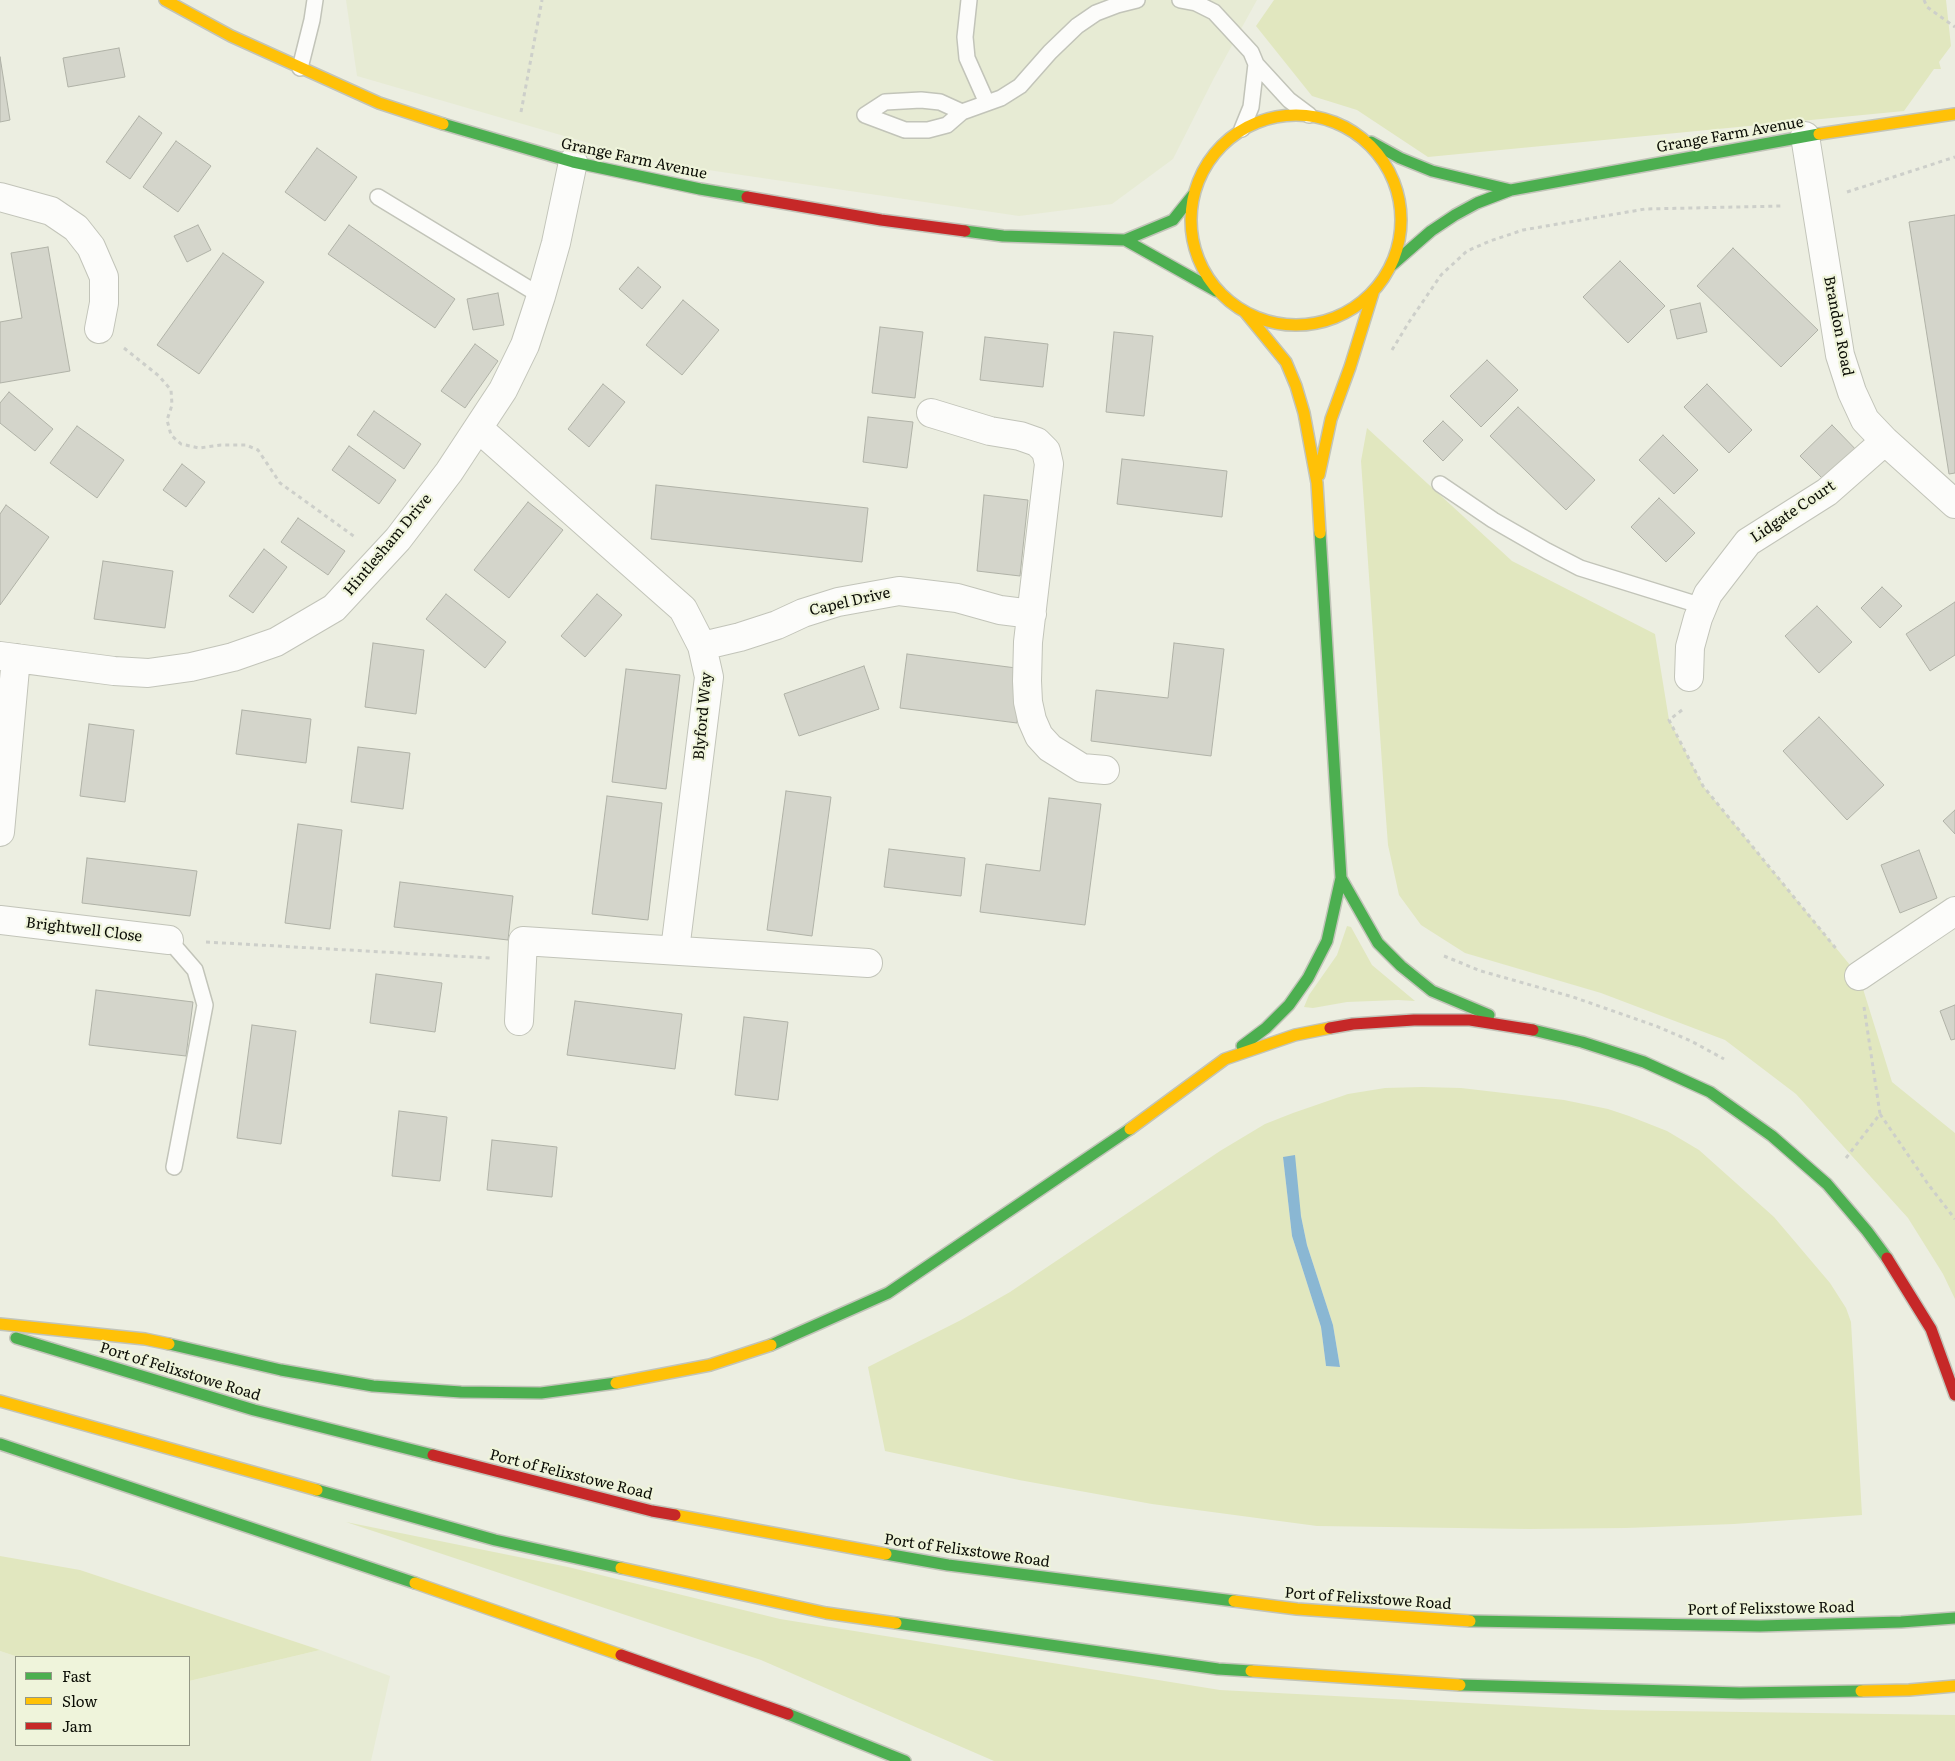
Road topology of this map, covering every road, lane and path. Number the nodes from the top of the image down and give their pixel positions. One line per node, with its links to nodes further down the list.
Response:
1 (165, 0): 10 (main road, Grange Farm Avenue)
2 (315, 0): 10 (lane)
3 (542, 0): 18 (path)
4 (969, 0): 11 (lane)
5 (1137, 0): 11 (lane)
6 (1180, 0): 9 (lane)
7 (1924, 0): 8 (path)
8 (1955, 26)
9 (1256, 64): 14 (lane); 15 (lane)
10 (300, 68): 18 (main road, Grange Farm Avenue)
11 (986, 103): 12 (lane)
12 (962, 112): 12 (lane)
13 (1955, 114): 17 (main road, Grange Farm Avenue)
14 (1309, 115): 15 (main road, Grange Farm Avenue); 16 (main road, Grange Farm Avenue)
15 (1242, 129): 22 (main road, Grange Farm Avenue)
16 (1361, 136): 21 (main road, Grange Farm Avenue); 27 (main road)
17 (1805, 136): 21 (main road, Grange Farm Avenue); 25 (street, Brandon Road)
18 (515, 146): 20 (main road, Grange Farm Avenue)
19 (1955, 157): 25 (path)
20 (573, 162): 26 (main road, Grange Farm Avenue); 30 (street, Hintlesham Drive)
21 (1511, 190): 27 (main road, Grange Farm Avenue)
22 (1193, 195): 26 (main road, Grange Farm Avenue); 28 (main road)
23 (0, 197): 32 (street)
24 (378, 197): 30 (lane)
25 (1816, 201): 33 (path); 36 (street, Brandon Road)
26 (1125, 240): 28 (main road, Grange Farm Avenue)
27 (1392, 265): 29 (main road)
28 (1220, 293): 31 (main road)
29 (1373, 293): 31 (main road); 37 (main road)
30 (541, 296): 35 (street, Hintlesham Drive)
31 (1245, 312): 37 (main road)
32 (99, 329): 40 (path)
33 (1390, 353)
34 (931, 413): 42 (street)
35 (478, 428): 40 (street, Hintlesham Drive); 43 (street, Blyford Way)
36 (1885, 441): 39 (street, Brandon Road); 41 (street, Lidgate Court)
37 (1317, 483): 48 (main road)
38 (1440, 484): 41 (lane)
39 (1955, 504)
40 (381, 557): 44 (street, Hintlesham Drive)
41 (1702, 606): 45 (street, Lidgate Court)
42 (1032, 614): 43 (street, Capel Drive); 46 (street)
43 (702, 646): 52 (street, Blyford Way)
44 (8, 657): 47 (street)
45 (1689, 677): 56 (path)
46 (1105, 770)
47 (0, 832)
48 (1341, 878): 58 (main road); 59 (main road)
49 (1955, 911): 56 (street)
50 (0, 920): 51 (street, Brightwell Close)
51 (169, 940): 54 (path); 62 (lane)
52 (675, 950): 54 (street); 55 (street)
53 (1439, 954): 60 (path)
54 (523, 960): 57 (street)
55 (868, 963)
56 (1859, 976): 61 (path)
57 (519, 1022)
58 (1520, 1027): 59 (main road); 63 (main road)
59 (1225, 1059): 65 (main road)
60 (1727, 1062)
61 (1880, 1114): 63 (path); 64 (path)
62 (174, 1168)
63 (1827, 1184): 67 (main road)
64 (1955, 1219)
65 (0, 1324)
66 (0, 1333): 70 (main road, Port of Felixstowe Road)
67 (1955, 1395)
68 (0, 1401): 71 (main road)
69 (0, 1444): 72 (main road)
70 (1955, 1618)
71 (1955, 1686)
72 (905, 1761)

